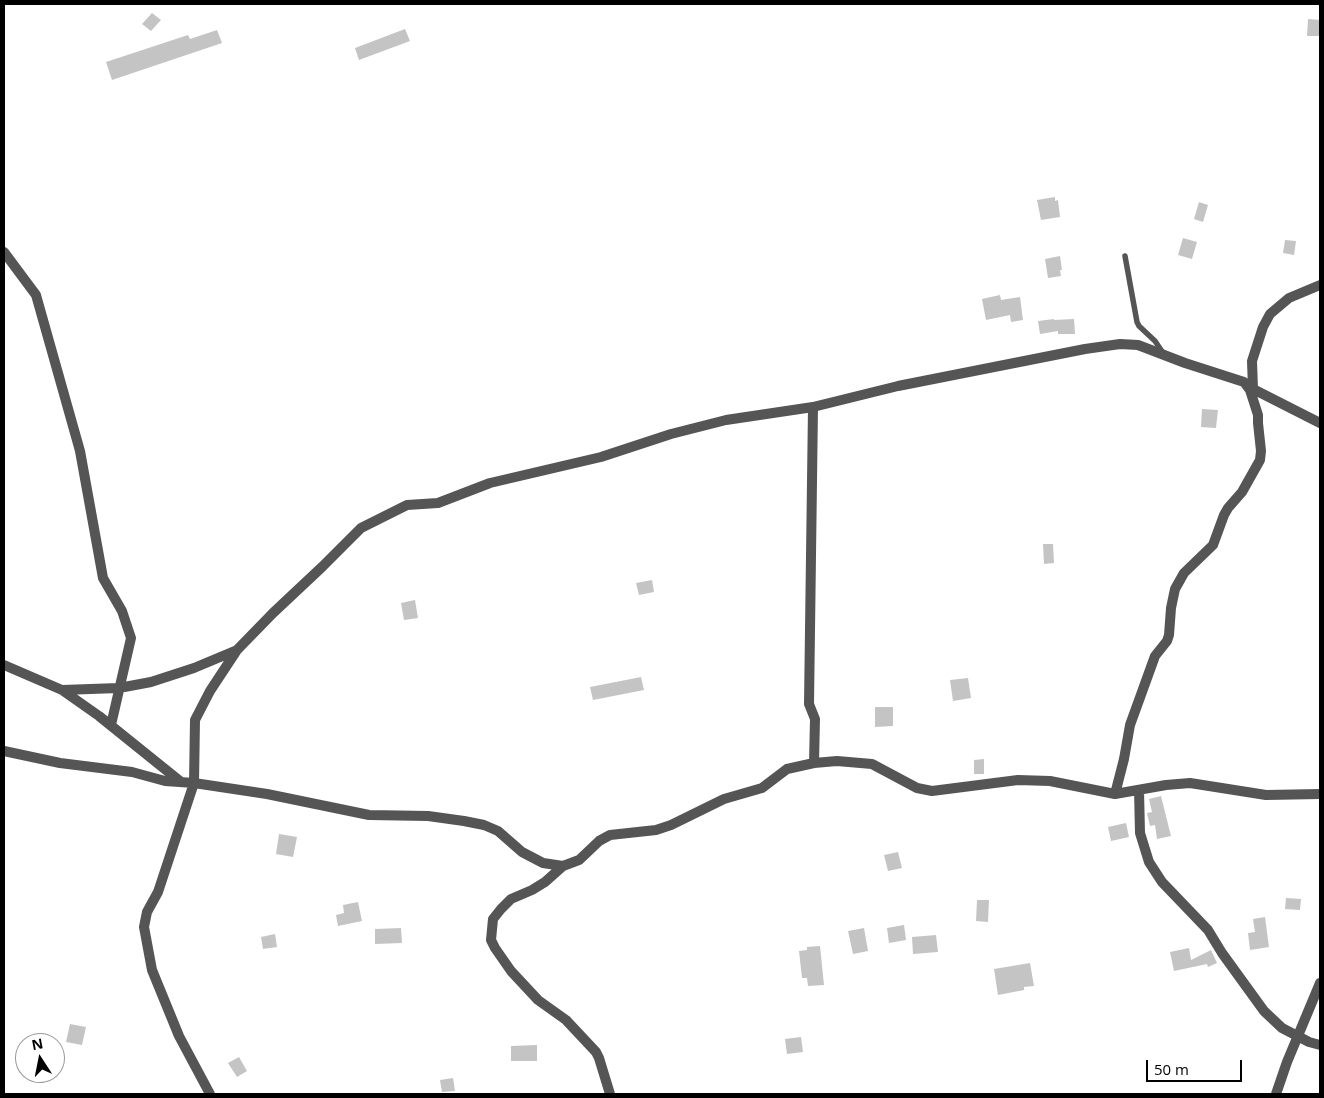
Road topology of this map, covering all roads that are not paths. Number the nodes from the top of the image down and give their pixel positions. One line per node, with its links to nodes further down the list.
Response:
1 (4, 252): 10 (street)
2 (1125, 256): 4 (lane)
3 (1320, 285): 5 (street)
4 (1163, 353): 5 (street); 6 (street)
5 (1252, 390): 7 (street); 18 (street)
6 (813, 407): 8 (street); 14 (street)
7 (1320, 423)
8 (237, 650): 10 (street); 16 (street)
9 (4, 665): 11 (street)
10 (119, 688): 11 (street); 12 (street)
11 (62, 690): 12 (street)
12 (111, 725): 15 (street)
13 (4, 751): 15 (street)
14 (814, 763): 18 (street); 20 (street)
15 (180, 782): 16 (street)
16 (194, 783): 20 (street); 24 (street)
17 (1139, 790): 18 (street); 19 (street); 22 (street)
18 (1115, 794)
19 (1320, 794)
20 (563, 866): 25 (street)
21 (1320, 983): 22 (street)
22 (1298, 1036): 23 (street); 26 (street)
23 (1320, 1045)
24 (210, 1094)
25 (610, 1094)
26 (1276, 1094)

